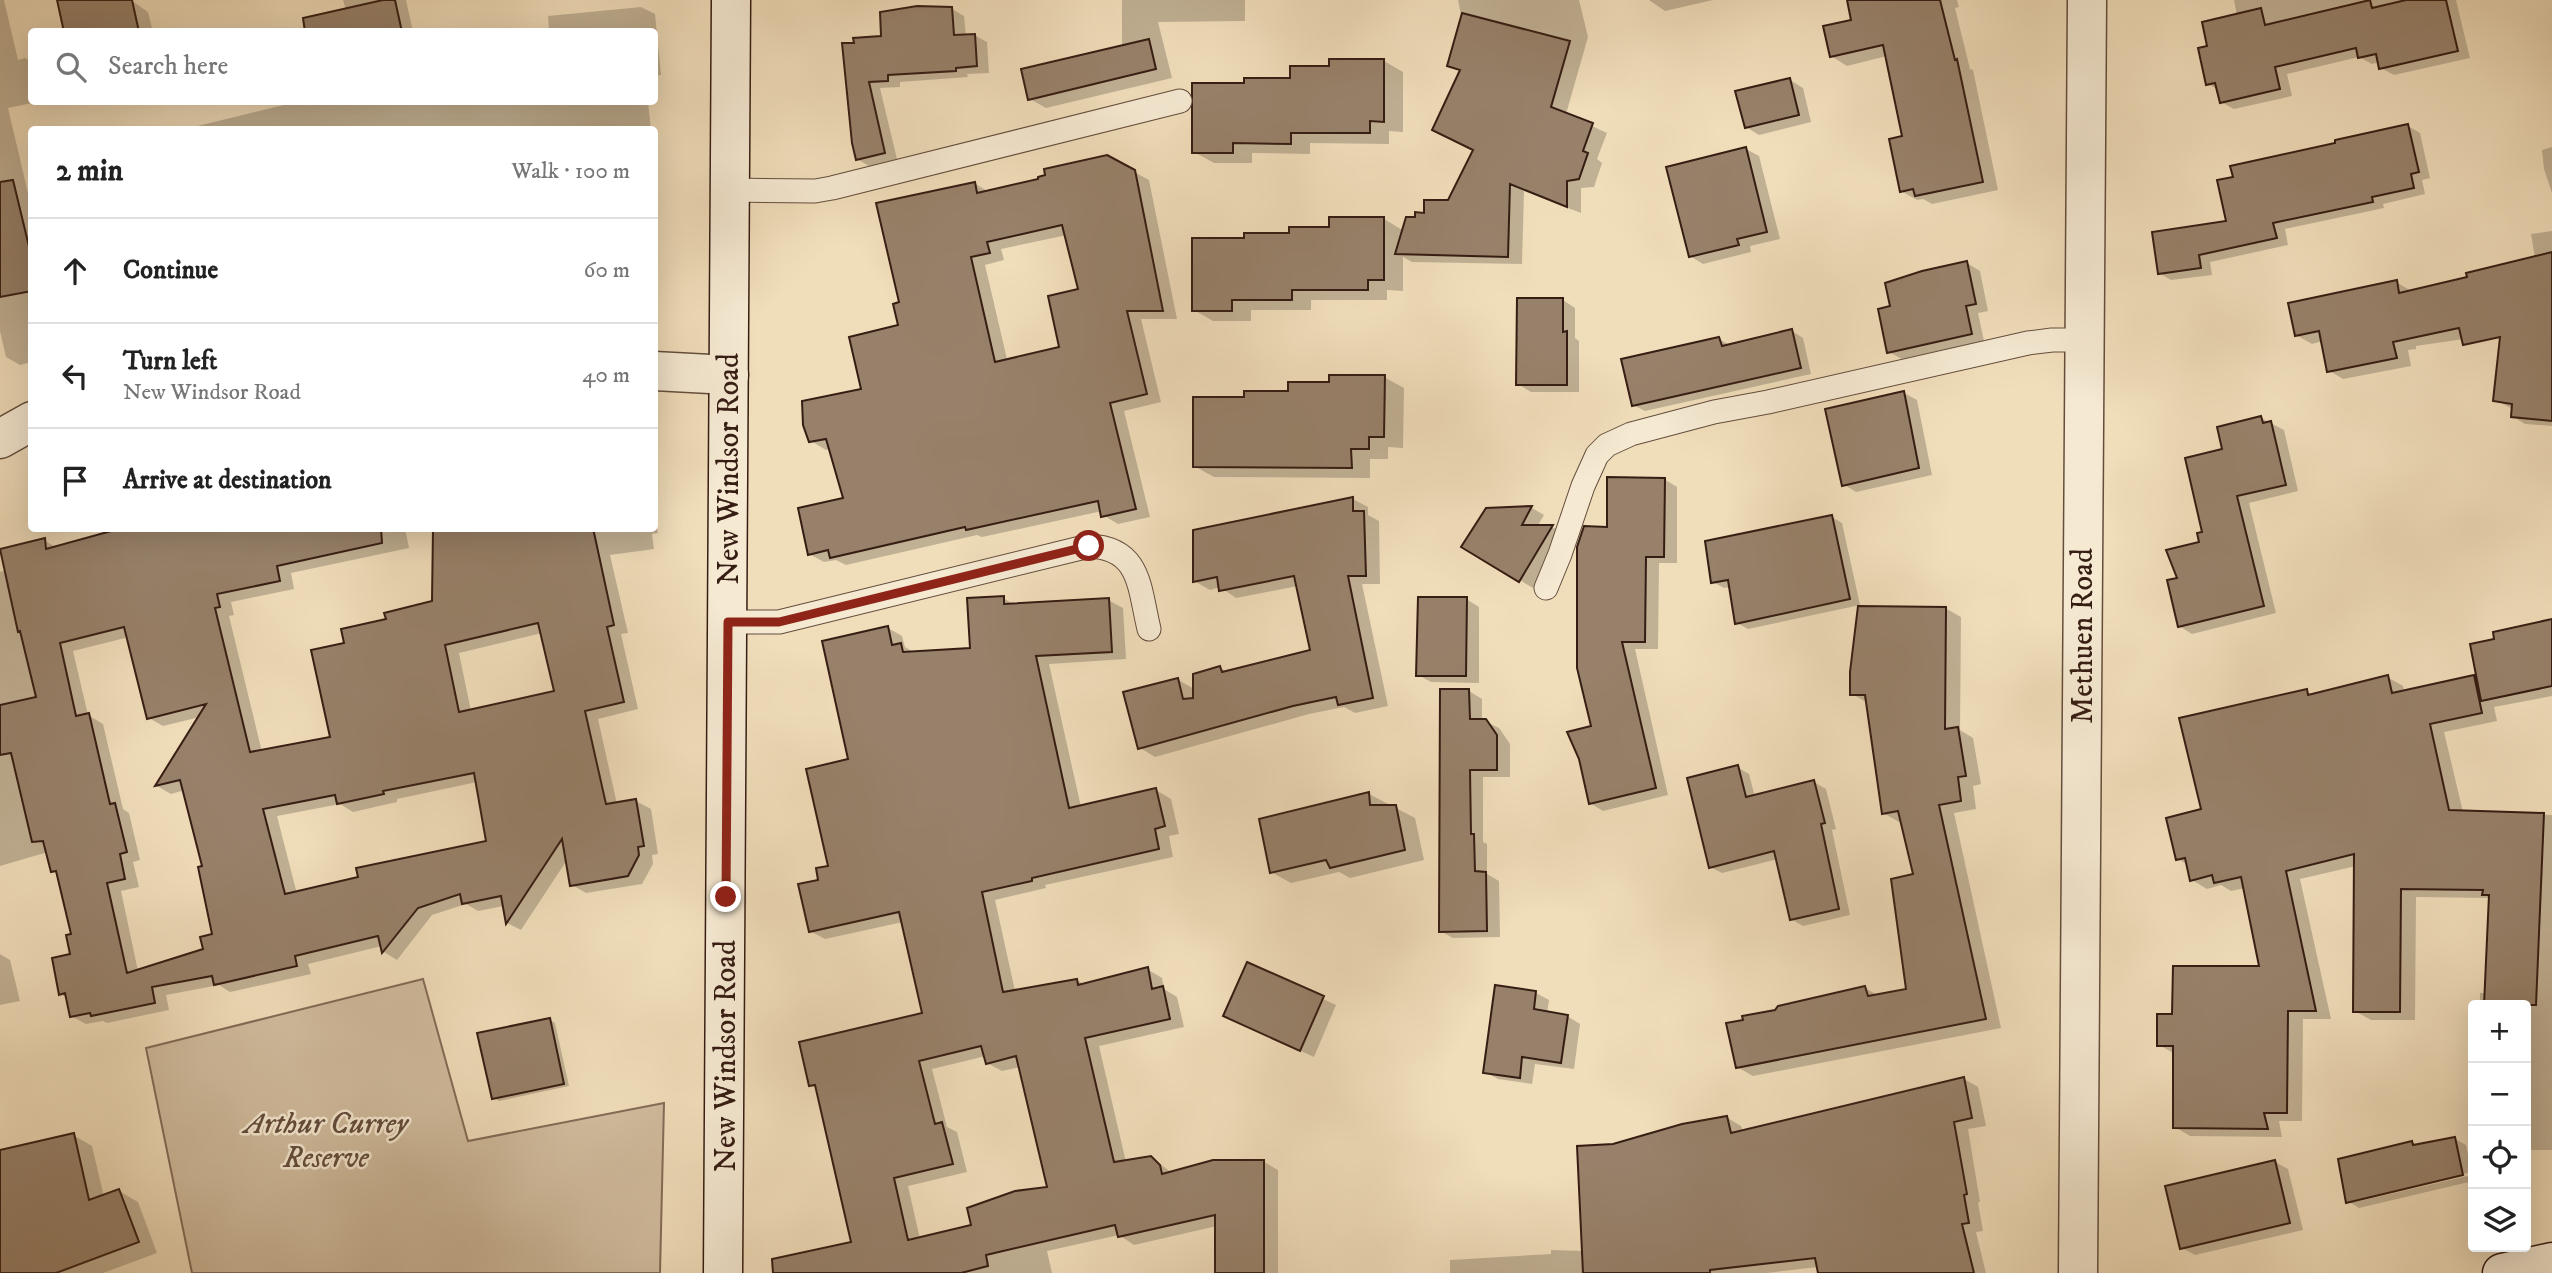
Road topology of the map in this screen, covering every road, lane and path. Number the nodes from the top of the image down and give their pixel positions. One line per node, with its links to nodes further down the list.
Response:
1 (731, 0): 4 (street, New Windsor Road)
2 (2087, 0): 5 (street, Methuen Road)
3 (1180, 101): 4 (lane)
4 (729, 190): 7 (street, New Windsor Road)
5 (2084, 340): 10 (lane); 15 (street, Methuen Road)
6 (658, 371): 7 (street)
7 (729, 375): 11 (street, New Windsor Road)
8 (28, 423): 9 (street)
9 (0, 439)
10 (1546, 588)
11 (728, 622): 12 (lane); 14 (street, New Windsor Road)
12 (1149, 629)
13 (2552, 1262): 16 (street)
14 (723, 1273)
15 (2078, 1273)
16 (2502, 1273)

